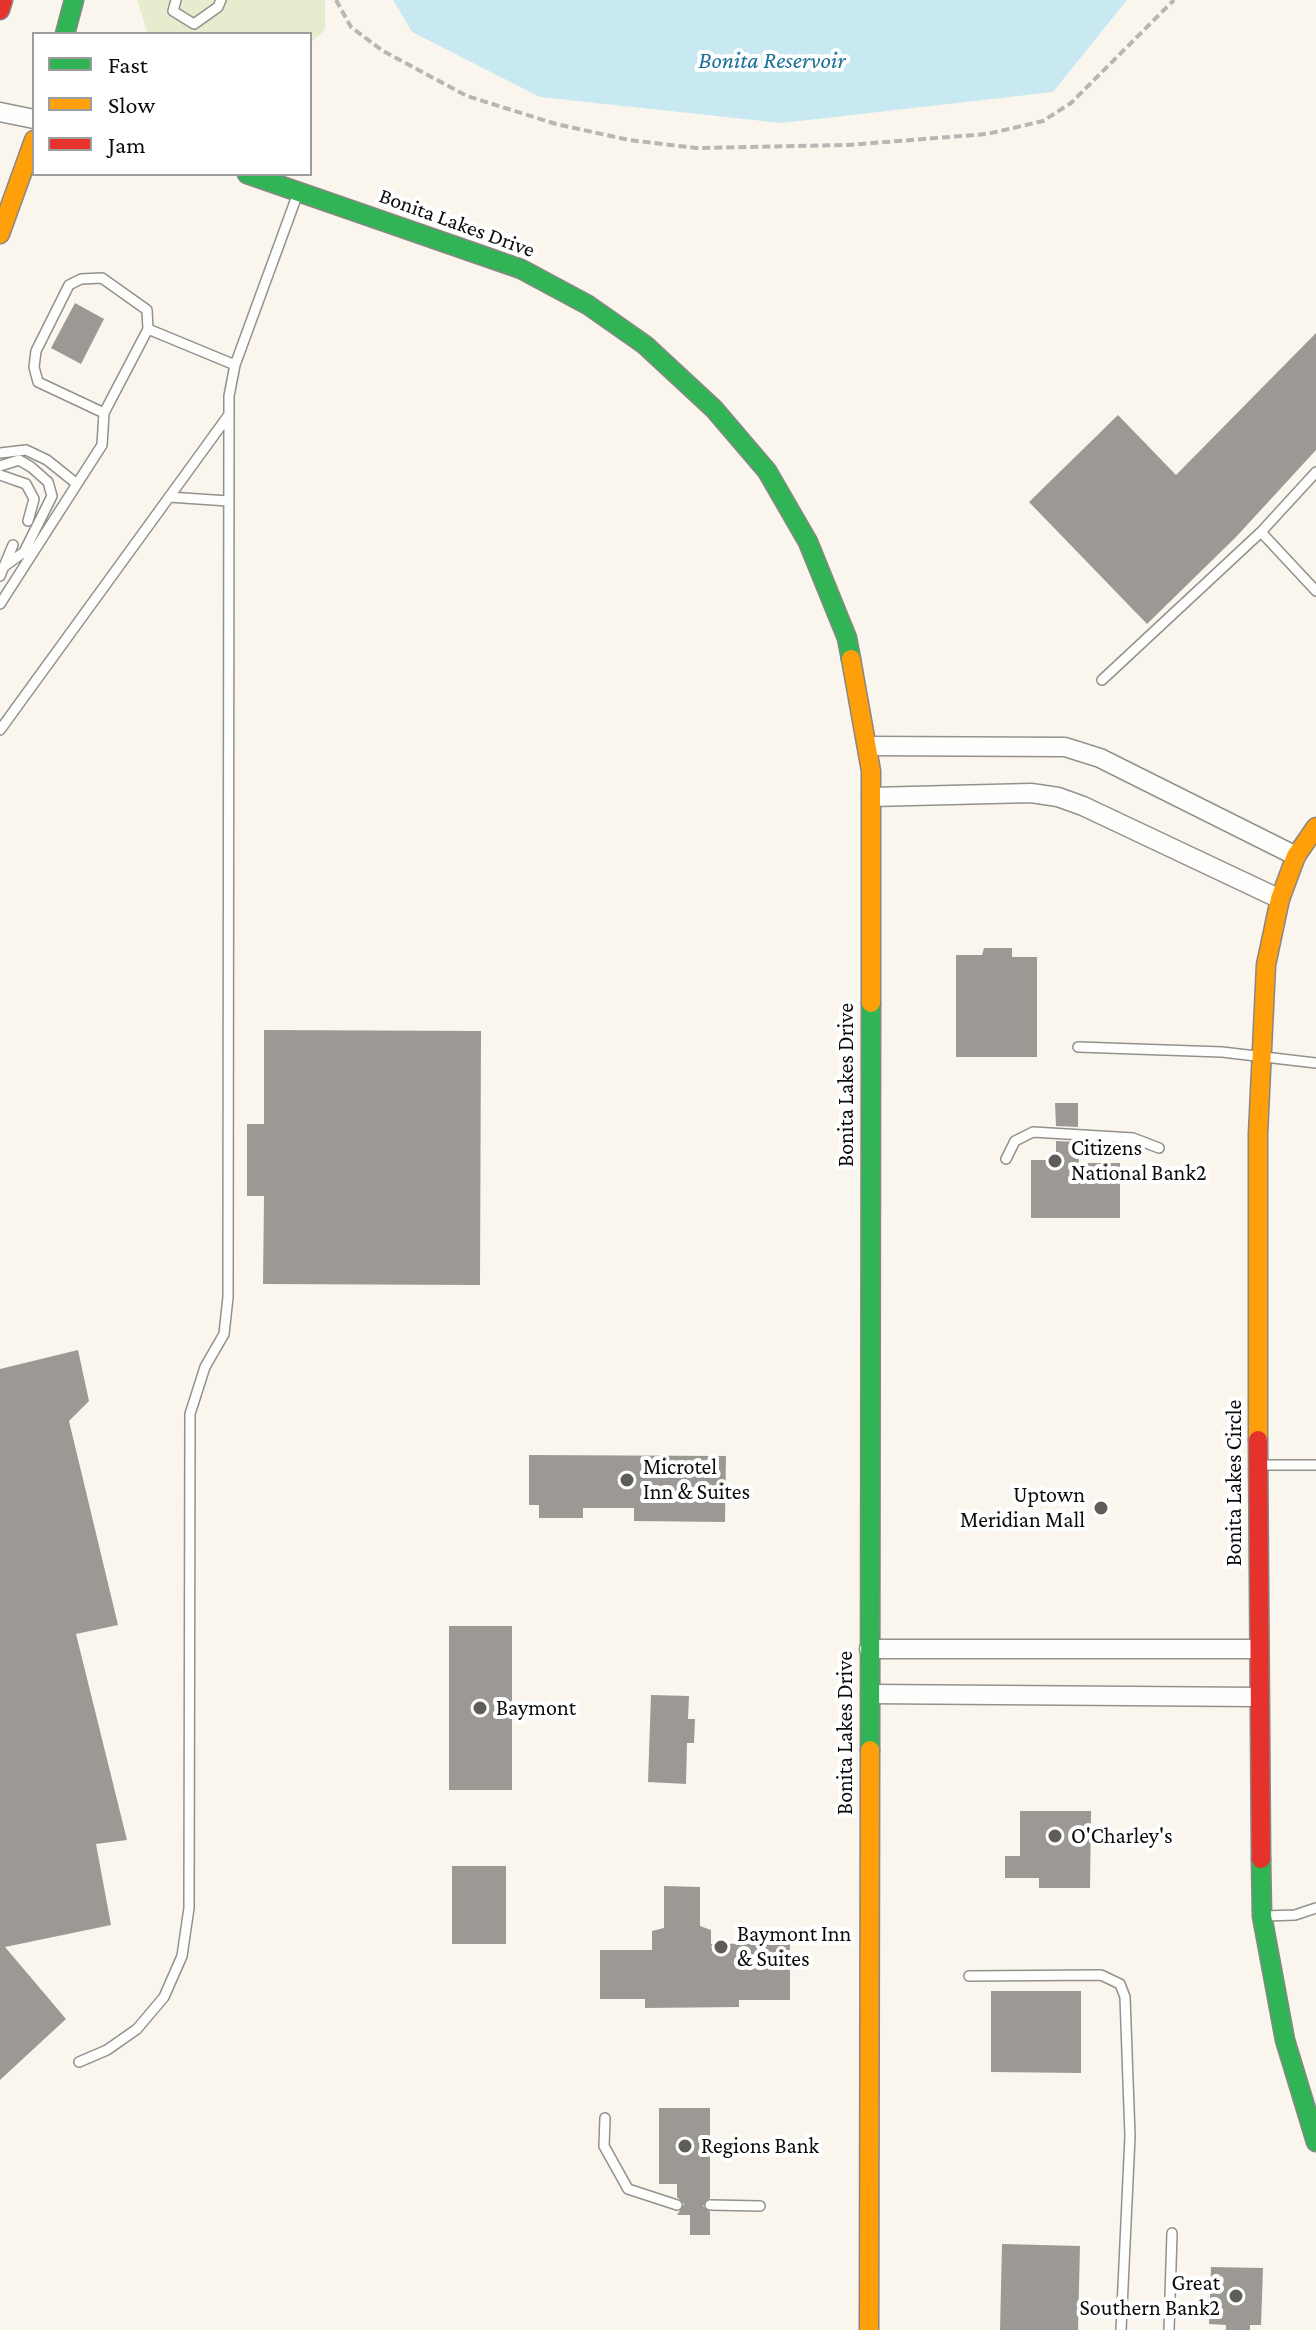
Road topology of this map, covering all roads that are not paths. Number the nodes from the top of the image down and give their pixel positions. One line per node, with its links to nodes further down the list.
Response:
1 (3, 0): 5 (street)
2 (74, 0): 6 (street)
3 (176, 0): 4 (lane)
4 (221, 0)
5 (0, 10)
6 (66, 32)
7 (0, 112): 8 (street)
8 (32, 119)
9 (32, 146): 12 (street)
10 (252, 176): 11 (street, Bonita Lakes Drive)
11 (298, 193): 14 (lane); 32 (street, Bonita Lakes Drive)
12 (0, 234)
13 (148, 329): 14 (lane); 15 (lane); 15 (lane)
14 (235, 365): 16 (lane)
15 (104, 413): 21 (lane)
16 (228, 415): 22 (lane); 23 (lane)
17 (0, 453): 21 (lane)
18 (0, 466): 27 (lane)
19 (1316, 472): 25 (lane)
20 (0, 475): 24 (lane)
21 (77, 484): 29 (lane)
22 (169, 497): 23 (lane); 31 (lane)
23 (228, 501): 51 (lane)
24 (28, 521)
25 (1261, 532): 28 (lane); 30 (lane)
26 (13, 545): 27 (lane)
27 (1, 572)
28 (1316, 591)
29 (0, 604)
30 (1102, 680)
31 (0, 730)
32 (867, 746): 33 (street, Bonita Lakes Drive); 35 (street)
33 (871, 797): 36 (street); 44 (street, Bonita Lakes Drive)
34 (1316, 827): 35 (street, Bonita Lakes Circle)
35 (1296, 856): 36 (street, Bonita Lakes Circle)
36 (1280, 899): 38 (street, Bonita Lakes Circle)
37 (1078, 1047): 38 (lane)
38 (1260, 1058): 39 (lane); 42 (street, Bonita Lakes Circle)
39 (1316, 1063)
40 (1159, 1148): 41 (lane)
41 (1006, 1159)
42 (1258, 1465): 43 (lane); 45 (street, Bonita Lakes Circle)
43 (1316, 1465)
44 (869, 1649): 45 (street); 46 (street, Bonita Lakes Drive)
45 (1258, 1649): 47 (street, Bonita Lakes Circle)
46 (870, 1694): 47 (street); 58 (street, Bonita Lakes Drive)
47 (1258, 1697): 49 (street, Bonita Lakes Circle)
48 (1316, 1908): 49 (lane)
49 (1262, 1916): 53 (street, Bonita Lakes Circle)
50 (969, 1976): 59 (lane)
51 (79, 2062)
52 (605, 2118): 54 (lane)
53 (1316, 2142)
54 (677, 2205)
55 (710, 2205): 56 (lane)
56 (760, 2206)
57 (1172, 2233): 60 (lane)
58 (869, 2330)
59 (1121, 2330)
60 (1169, 2330)

